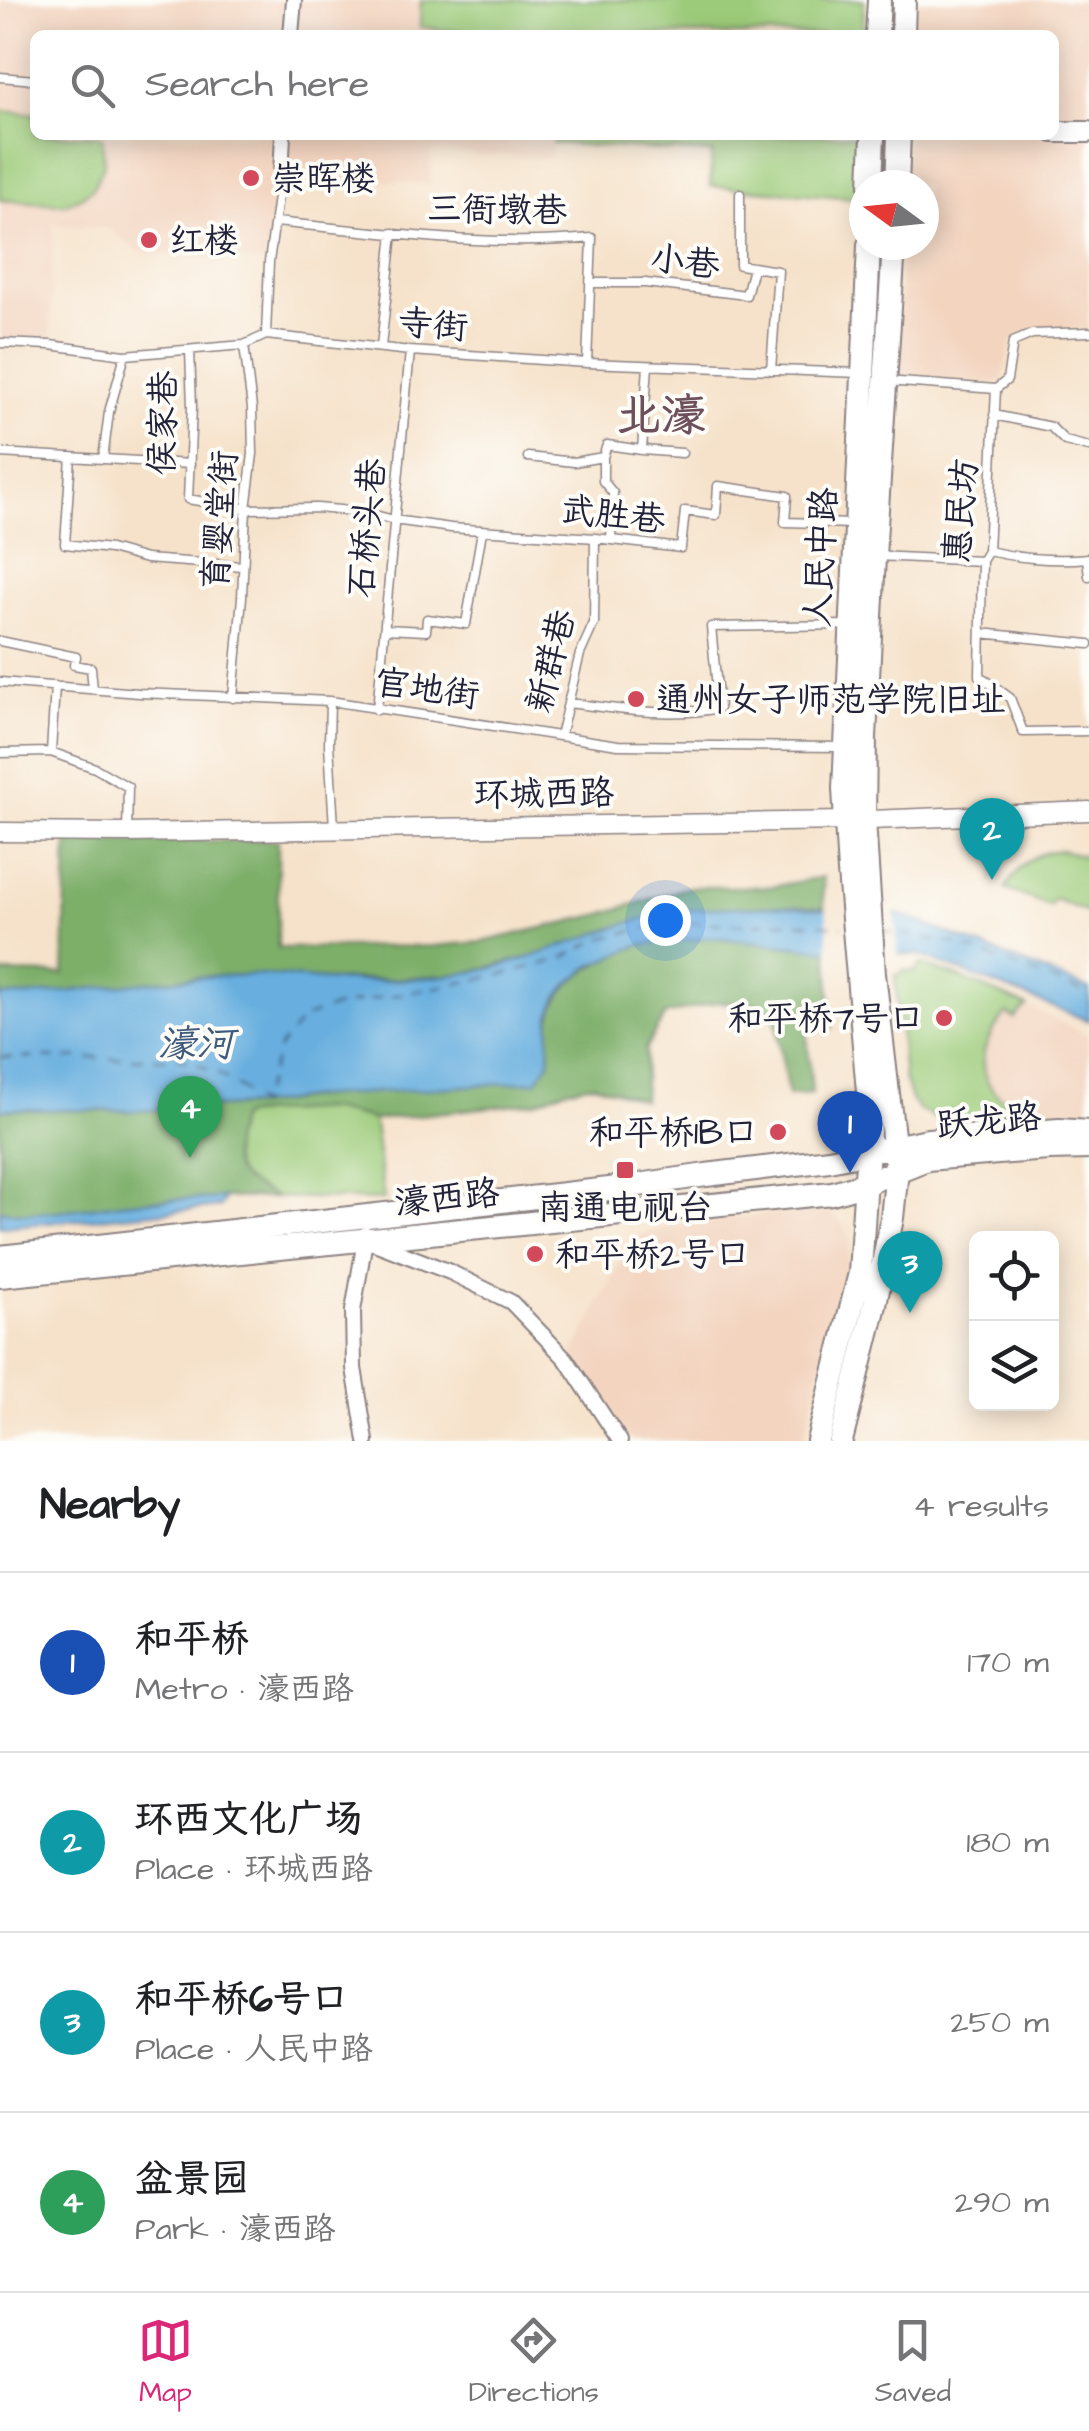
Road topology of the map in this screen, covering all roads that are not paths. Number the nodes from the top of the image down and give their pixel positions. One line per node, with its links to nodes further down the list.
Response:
1 (294, 0): 4 (street)
2 (879, 0): 5 (main road)
3 (904, 0): 6 (main road)
4 (291, 30)
5 (877, 30)
6 (903, 30)
7 (0, 77): 8 (lane)
8 (30, 80)
9 (1059, 132): 10 (main road)
10 (1089, 132)
11 (283, 140): 16 (street)
12 (874, 140): 14 (main road)
13 (899, 140): 15 (main road)
14 (873, 170)
15 (898, 170)
16 (281, 174): 18 (lane)
17 (740, 194): 22 (lane)
18 (275, 222): 19 (lane, 三衙墩巷); 25 (lane)
19 (393, 233): 23 (lane, 三衙墩巷); 28 (lane)
20 (870, 260): 35 (main road, 人民中路)
21 (892, 260): 35 (main road, 人民中路)
22 (753, 268): 23 (lane, 小巷); 34 (lane)
23 (590, 282): 32 (lane, 三衙墩巷)
24 (1089, 332): 36 (lane, 惠民坊)
25 (266, 335): 27 (lane); 28 (lane, 寺街)
26 (0, 344): 31 (lane)
27 (244, 346): 29 (lane); 47 (lane, 育婴堂街)
28 (381, 347): 30 (lane, 寺街)
29 (190, 350): 31 (lane); 46 (lane, 侯家巷)
30 (410, 351): 32 (lane, 寺街); 48 (lane, 石桥头巷)
31 (125, 355): 45 (lane)
32 (587, 363): 33 (lane, 寺街)
33 (648, 366): 34 (lane, 寺街); 39 (lane)
34 (770, 370): 35 (lane, 寺街)
35 (874, 377): 36 (lane); 49 (main road, 人民中路); 54 (main road, 人民中路)
36 (996, 389): 37 (lane, 惠民坊)
37 (994, 415): 38 (lane); 53 (lane, 惠民坊)
38 (1089, 447)
39 (642, 450): 41 (lane); 44 (lane)
40 (0, 452): 42 (lane)
41 (682, 453)
42 (71, 457): 45 (lane); 57 (lane)
43 (528, 457): 44 (lane)
44 (604, 457): 52 (lane)
45 (103, 459): 46 (lane)
46 (190, 464): 47 (lane, 侯家巷)
47 (246, 509): 48 (lane, 武胜巷); 57 (lane, 育婴堂街)
48 (394, 520): 50 (lane, 武胜巷); 60 (lane, 石桥头巷)
49 (857, 524): 52 (lane, 武胜巷); 59 (main road, 人民中路)
50 (482, 531): 51 (lane, 武胜巷); 60 (lane)
51 (595, 538): 52 (lane, 武胜巷); 70 (lane, 新群巷)
52 (610, 540)
53 (988, 551): 55 (lane); 56 (lane, 惠民坊)
54 (874, 556): 56 (lane); 78 (main road, 人民中路)
55 (1088, 558): 58 (lane)
56 (982, 561): 62 (lane, 惠民坊)
57 (242, 566): 68 (lane, 育婴堂街)
58 (1089, 576)
59 (852, 626): 70 (lane); 74 (main road, 人民中路)
60 (385, 629): 71 (lane, 石桥头巷)
61 (1089, 631): 64 (lane)
62 (980, 633): 64 (lane); 72 (lane, 惠民坊)
63 (0, 641): 67 (lane)
64 (1088, 644)
65 (0, 682): 66 (lane, 官地街)
66 (55, 686): 67 (lane, 官地街); 75 (lane)
67 (93, 690): 68 (lane, 官地街)
68 (233, 698): 69 (lane, 官地街)
69 (330, 701): 71 (lane, 官地街); 79 (lane)
70 (568, 703): 73 (lane, 新群巷)
71 (377, 710): 73 (lane, 官地街)
72 (1089, 731)
73 (560, 736): 74 (lane, 官地街)
74 (846, 747): 78 (main road, 人民中路)
75 (51, 752): 76 (lane); 81 (lane)
76 (0, 753)
77 (1089, 812): 78 (street, 环城西路)
78 (855, 821): 79 (street, 环城西路); 82 (main road, 人民中路)
79 (334, 828): 81 (street, 环城西路)
80 (0, 832): 81 (street, 环城西路)
81 (128, 833)
82 (866, 975): 85 (main road); 86 (main road)
83 (1089, 1132): 86 (main road, 跃龙路)
84 (1089, 1148): 86 (main road, 跃龙路)
85 (869, 1152): 86 (main road, 濠西路); 87 (main road); 88 (main road, 濠西路)
86 (896, 1158): 87 (main road, 濠西路); 94 (main road)
87 (867, 1184): 88 (main road, 濠西路); 93 (main road)
88 (366, 1228): 89 (main road, 濠西路); 90 (main road, 濠西路); 91 (street); 92 (street)
89 (0, 1258)
90 (0, 1276)
91 (366, 1441)
92 (620, 1441)
93 (818, 1441)
94 (841, 1441)

